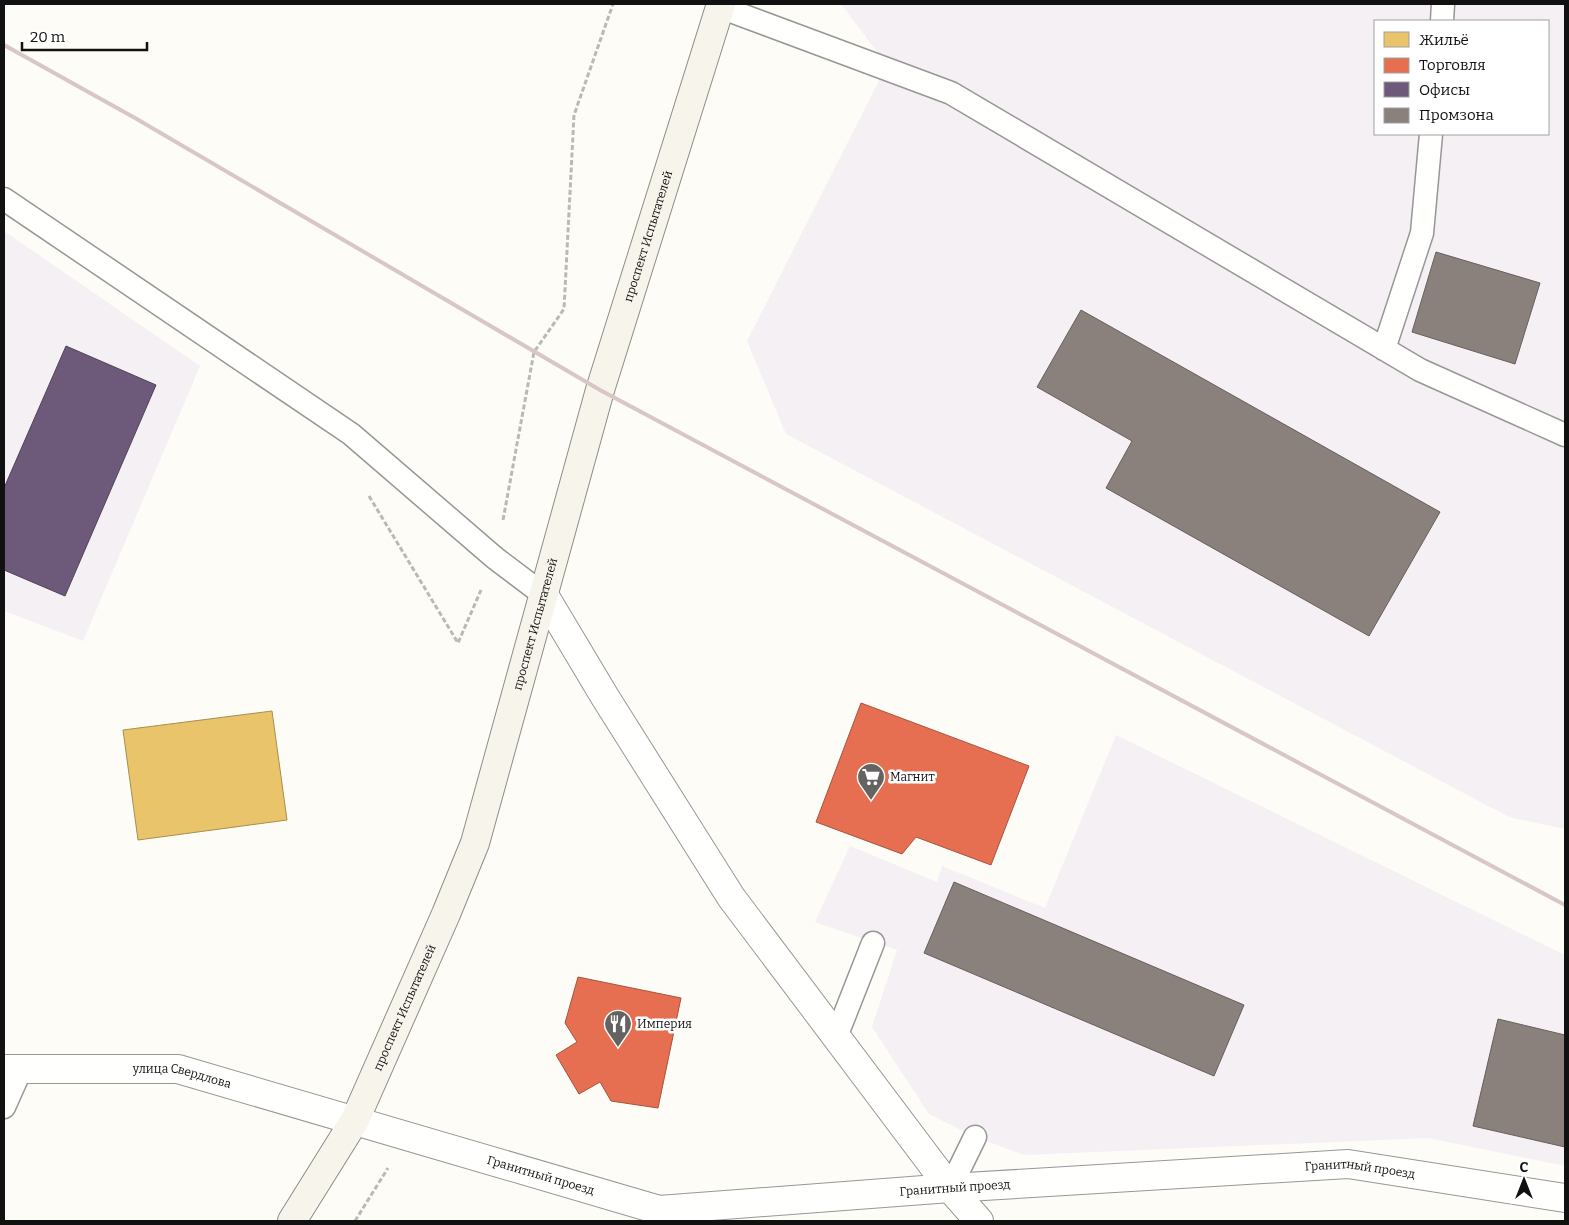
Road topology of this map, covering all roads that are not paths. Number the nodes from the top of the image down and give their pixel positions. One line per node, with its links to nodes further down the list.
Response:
1 (1443, 4): 3 (lane)
2 (717, 5): 6 (lane); 8 (main road, проспект Испытателей)
3 (1442, 20)
4 (1432, 135): 6 (lane)
5 (4, 198): 8 (lane)
6 (1384, 349): 7 (lane)
7 (1565, 435)
8 (544, 595): 10 (street); 13 (main road, проспект Испытателей)
9 (873, 943): 10 (lane)
10 (836, 1037): 15 (street)
11 (12, 1069): 12 (lane); 13 (street, улица Свердлова)
12 (4, 1107)
13 (355, 1120): 15 (street, Гранитный проезд); 17 (main road, проспект Испытателей)
14 (975, 1138): 15 (lane)
15 (950, 1188): 16 (street, Гранитный проезд); 18 (street)
16 (1565, 1198)
17 (292, 1221)
18 (979, 1221)

